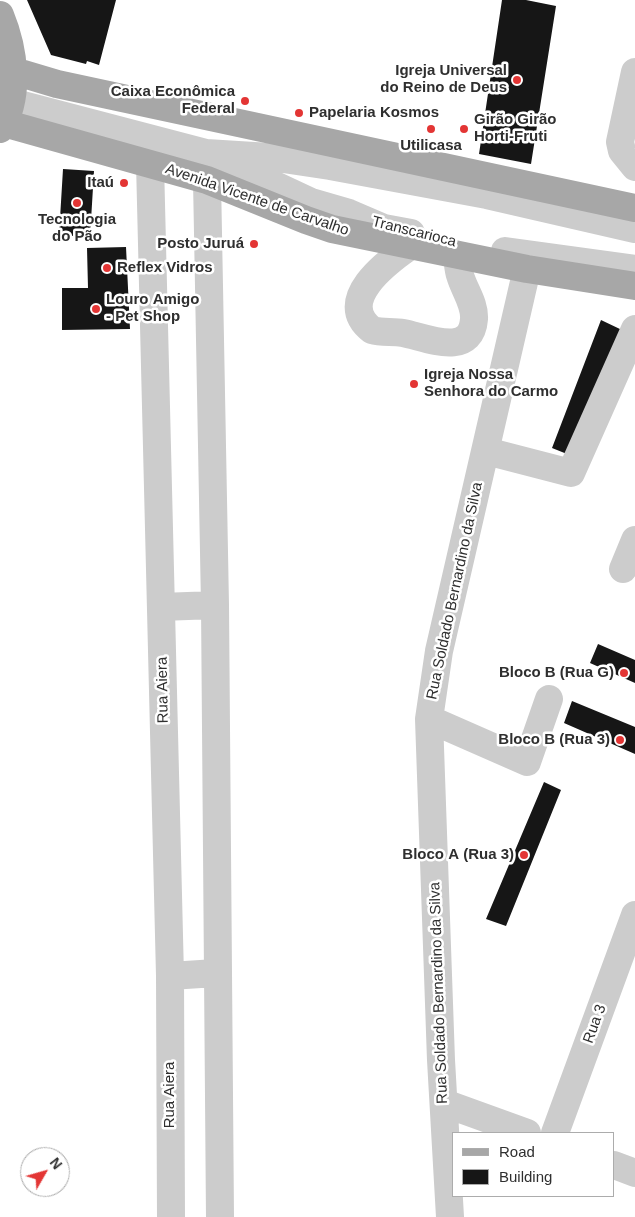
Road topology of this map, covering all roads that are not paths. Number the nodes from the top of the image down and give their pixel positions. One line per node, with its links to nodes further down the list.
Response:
1 (0, 15): 2 (main road)
2 (7, 69): 4 (main road); 9 (main road)
3 (635, 72): 7 (street)
4 (3, 115): 5 (street, Transcarioca); 6 (main road, Avenida Vicente de Carvalho)
5 (206, 153): 10 (street, Transcarioca); 14 (street, Transcarioca)
6 (150, 163): 8 (main road, Avenida Vicente de Carvalho); 21 (street, Rua Aiera)
7 (635, 167)
8 (207, 180): 11 (main road, Avenida Vicente de Carvalho); 20 (street)
9 (635, 208)
10 (635, 229)
11 (410, 246): 12 (main road, Avenida Vicente de Carvalho); 12 (street)
12 (458, 256): 13 (main road, Avenida Vicente de Carvalho)
13 (528, 269): 15 (main road, Avenida Vicente de Carvalho); 17 (street, Rua Soldado Bernardino da Silva)
14 (635, 269)
15 (635, 286)
16 (635, 329): 17 (street)
17 (496, 454): 23 (street, Rua Soldado Bernardino da Silva)
18 (635, 540): 19 (street)
19 (623, 569)
20 (215, 605): 21 (street); 25 (street)
21 (161, 607): 26 (street, Rua Aiera)
22 (549, 699): 23 (street)
23 (428, 719): 27 (street, Rua Soldado Bernardino da Silva)
24 (635, 915): 29 (street, Rua 3)
25 (216, 973): 26 (street); 33 (street)
26 (170, 976): 32 (street, Rua Aiera)
27 (444, 1103): 28 (street); 34 (street, Rua Soldado Bernardino da Silva)
28 (524, 1132)
29 (555, 1132)
30 (615, 1165): 31 (street)
31 (635, 1173)
32 (171, 1217)
33 (220, 1217)
34 (450, 1217)

